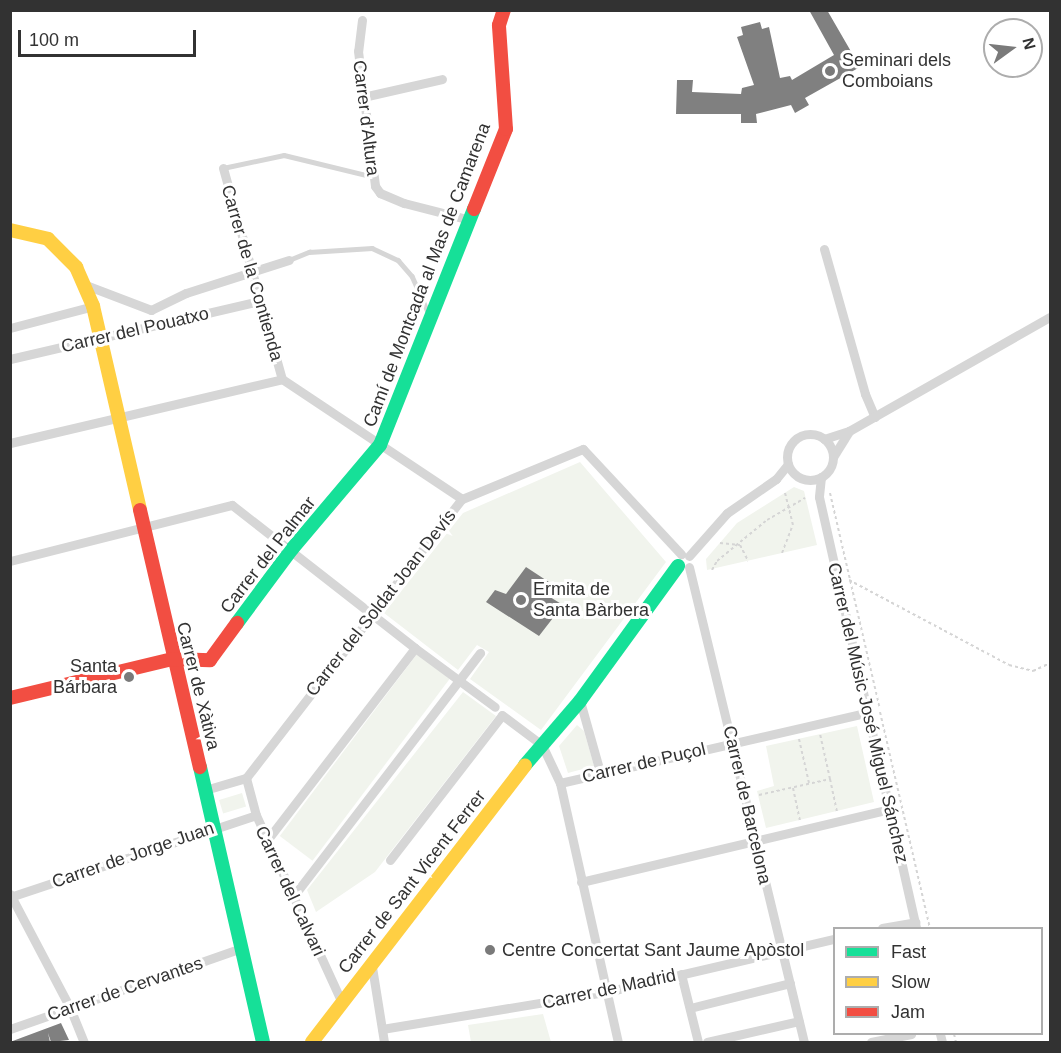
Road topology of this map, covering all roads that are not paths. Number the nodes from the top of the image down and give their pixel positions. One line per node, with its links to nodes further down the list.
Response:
1 (504, 10): 7 (street, Camí de Montcada al Mas de Camarena)
2 (362, 20): 4 (street, Carrer d'Altura)
3 (442, 80): 4 (street)
4 (363, 97): 6 (street, Carrer d'Altura)
5 (223, 168): 6 (lane); 11 (street, Carrer de la Contienda)
6 (374, 177): 7 (street, Carrer d'Altura)
7 (470, 220): 15 (street, Camí de Montcada al Mas de Camarena)
8 (10, 230): 12 (street, Carrer de Xàtiva)
9 (824, 249): 21 (street)
10 (289, 260): 11 (street); 15 (lane)
11 (252, 272): 12 (street); 13 (street, Carrer de la Contienda)
12 (83, 284): 14 (street, Carrer de Xàtiva)
13 (260, 301): 18 (street, Carrer del Pouatxo); 20 (street, Carrer de la Contienda)
14 (93, 306): 17 (street, Carrer del Pouatxo); 18 (street, Carrer de Xàtiva)
15 (431, 317): 26 (street, Camí de Montcada al Mas de Camarena)
16 (1050, 317): 21 (street)
17 (10, 328)
18 (100, 338): 19 (street, Carrer del Pouatxo); 22 (street, Carrer de Xàtiva)
19 (10, 358)
20 (282, 379): 22 (street); 26 (street, Carrer de la Contienda)
21 (875, 417): 23 (street)
22 (120, 420): 25 (street); 35 (street, Carrer de Xàtiva)
23 (849, 431): 24 (street); 27 (street)
24 (824, 439): 27 (street); 28 (street)
25 (10, 443)
26 (380, 445): 34 (street, Carrer de la Contienda); 36 (street, Carrer del Palmar)
27 (833, 459): 29 (street)
28 (788, 464): 30 (street); 31 (street)
29 (824, 475): 32 (street); 33 (street, Carrer del Músic José Miguel Sánchez)
30 (796, 476): 31 (street); 32 (street)
31 (776, 479): 38 (street)
32 (808, 480): 33 (street, Carrer del Músic José Miguel Sánchez)
33 (819, 498): 47 (street, Carrer del Músic José Miguel Sánchez)
34 (462, 499): 38 (street, Carrer del Soldat Joan Devís); 39 (street, Carrer del Soldat Joan Devís)
35 (144, 526): 36 (street); 37 (street); 42 (street, Carrer de Xàtiva)
36 (292, 549): 39 (street); 42 (street, Carrer del Palmar)
37 (10, 561)
38 (684, 561): 45 (street, Carrer de Sant Vicent Ferrer); 48 (street, Carrer de Barcelona)
39 (373, 613): 40 (street); 51 (street, Carrer del Soldat Joan Devís)
40 (415, 648): 43 (street); 57 (street)
41 (480, 653): 43 (street)
42 (172, 659): 44 (street); 53 (street, Carrer de Xàtiva)
43 (459, 680): 46 (street); 62 (street)
44 (10, 698)
45 (580, 702): 49 (street, Carrer de Sant Vicent Ferrer); 50 (street)
46 (495, 707)
47 (868, 712): 48 (street, Carrer de Puçol); 54 (street, Carrer del Músic José Miguel Sánchez)
48 (732, 743): 50 (street, Carrer de Puçol); 58 (street, Carrer de Barcelona)
49 (543, 745): 52 (street); 59 (street); 68 (street, Carrer de Sant Vicent Ferrer)
50 (600, 772): 52 (street, Carrer de Puçol)
51 (246, 778): 53 (street); 55 (street, Carrer del Calvari)
52 (560, 783): 60 (street)
53 (205, 790): 56 (street, Carrer de Xàtiva)
54 (889, 809): 58 (street); 63 (street, Carrer del Músic José Miguel Sánchez)
55 (256, 815): 56 (street, Carrer de Jorge Juan); 57 (street, Carrer del Calvari)
56 (212, 827): 61 (street, Carrer de Jorge Juan); 66 (street, Carrer de Xàtiva)
57 (268, 839): 62 (street, Carrer del Calvari)
58 (755, 840): 60 (street); 67 (street, Carrer de Barcelona)
59 (390, 860)
60 (581, 882): 71 (street)
61 (11, 896): 73 (street)
62 (292, 897): 72 (street, Carrer del Calvari)
63 (915, 925): 64 (street)
64 (893, 927)
65 (833, 939): 67 (street, Carrer de Madrid)
66 (239, 949): 73 (street, Carrer de Cervantes); 80 (street, Carrer de Xàtiva)
67 (782, 950): 69 (street, Carrer de Madrid); 70 (street, Carrer de Barcelona)
68 (372, 967): 72 (street, Carrer de Sant Vicent Ferrer); 77 (street)
69 (681, 974): 71 (street, Carrer de Madrid); 74 (street)
70 (790, 982): 74 (street); 75 (street, Carrer de Barcelona)
71 (606, 992): 77 (street, Carrer de Madrid); 83 (street)
72 (342, 1003): 81 (street, Carrer de Sant Vicent Ferrer)
73 (70, 1008): 76 (street, Carrer de Cervantes); 79 (street)
74 (690, 1008): 84 (street)
75 (799, 1021): 85 (street); 86 (street, Carrer de Barcelona)
76 (10, 1029)
77 (382, 1029): 82 (street)
78 (906, 1035): 87 (street)
79 (84, 1042)
80 (263, 1042)
81 (312, 1042)
82 (384, 1042)
83 (618, 1042)
84 (698, 1042)
85 (707, 1042)
86 (804, 1042)
87 (871, 1042)

